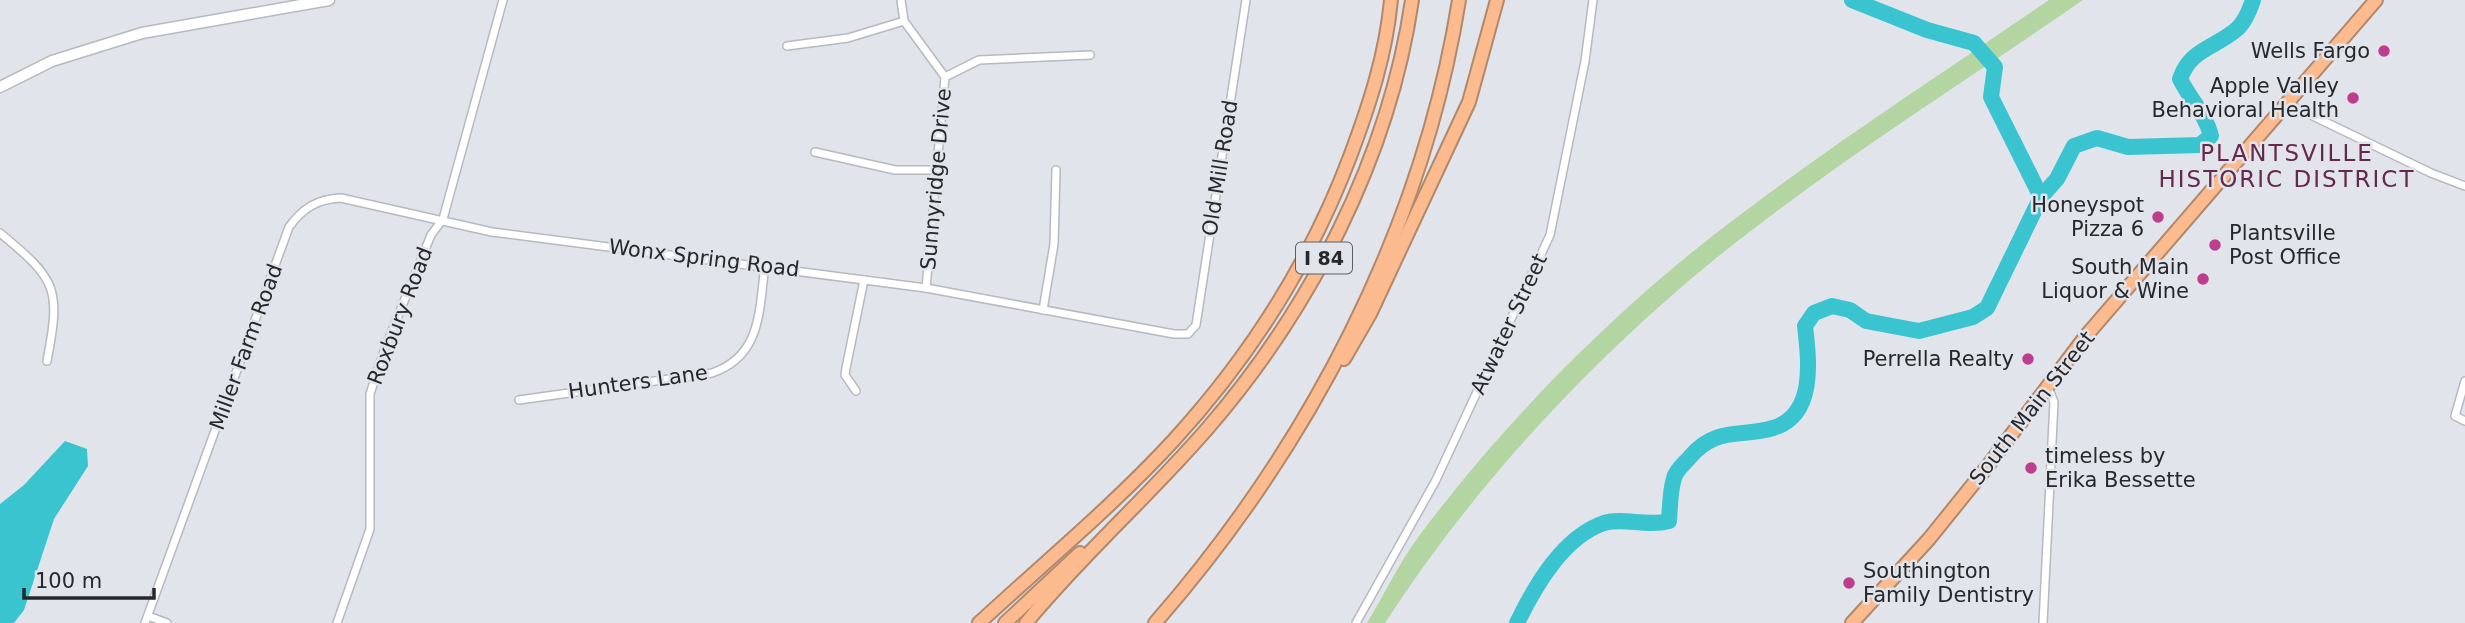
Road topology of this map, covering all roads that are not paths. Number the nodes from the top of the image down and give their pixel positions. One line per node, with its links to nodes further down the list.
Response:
1 (329, 0): 15 (main road)
2 (503, 0): 21 (street)
3 (901, 0): 11 (street, Sunnyridge Drive)
4 (1246, 0): 27 (street, Old Mill Road)
5 (1391, 0): 40 (highway)
6 (1412, 0): 35 (highway, I 84)
7 (1458, 0): 33 (highway, I 84)
8 (1497, 0): 33 (highway)
9 (1593, 0): 45 (street, Atwater Street)
10 (2376, 0): 16 (highway, South Main Street)
11 (904, 21): 12 (street); 14 (street, Sunnyridge Drive)
12 (786, 46)
13 (1090, 55): 14 (street)
14 (945, 77): 18 (street, Sunnyridge Drive)
15 (0, 87)
16 (2288, 104): 20 (street); 30 (highway, South Main Street)
17 (815, 152): 18 (street)
18 (938, 170): 25 (street, Sunnyridge Drive)
19 (1056, 170): 26 (street)
20 (2465, 186)
21 (443, 219): 23 (street, Wonx Spring Road); 37 (street, Miller Farm Road); 39 (street, Roxbury Road)
22 (0, 233): 28 (street)
23 (765, 265): 24 (street, Wonx Spring Road); 32 (street, Hunters Lane)
24 (864, 280): 25 (street, Wonx Spring Road); 31 (street)
25 (926, 288): 26 (street, Wonx Spring Road)
26 (1043, 310): 27 (street, Wonx Spring Road)
27 (1188, 334)
28 (47, 361)
29 (2465, 381): 34 (street)
30 (2047, 387): 46 (highway, South Main Street); 47 (street)
31 (856, 391)
32 (519, 400)
33 (1312, 405): 36 (highway, I 84)
34 (2465, 421)
35 (1162, 477): 41 (highway, I 84); 42 (highway)
36 (1206, 562): 43 (highway, I 84); 44 (highway)
37 (147, 620): 38 (street)
38 (167, 623)
39 (337, 623)
40 (979, 623)
41 (1005, 623)
42 (1026, 623)
43 (1155, 623)
44 (1165, 623)
45 (1356, 623)
46 (1852, 623)
47 (2043, 623)

